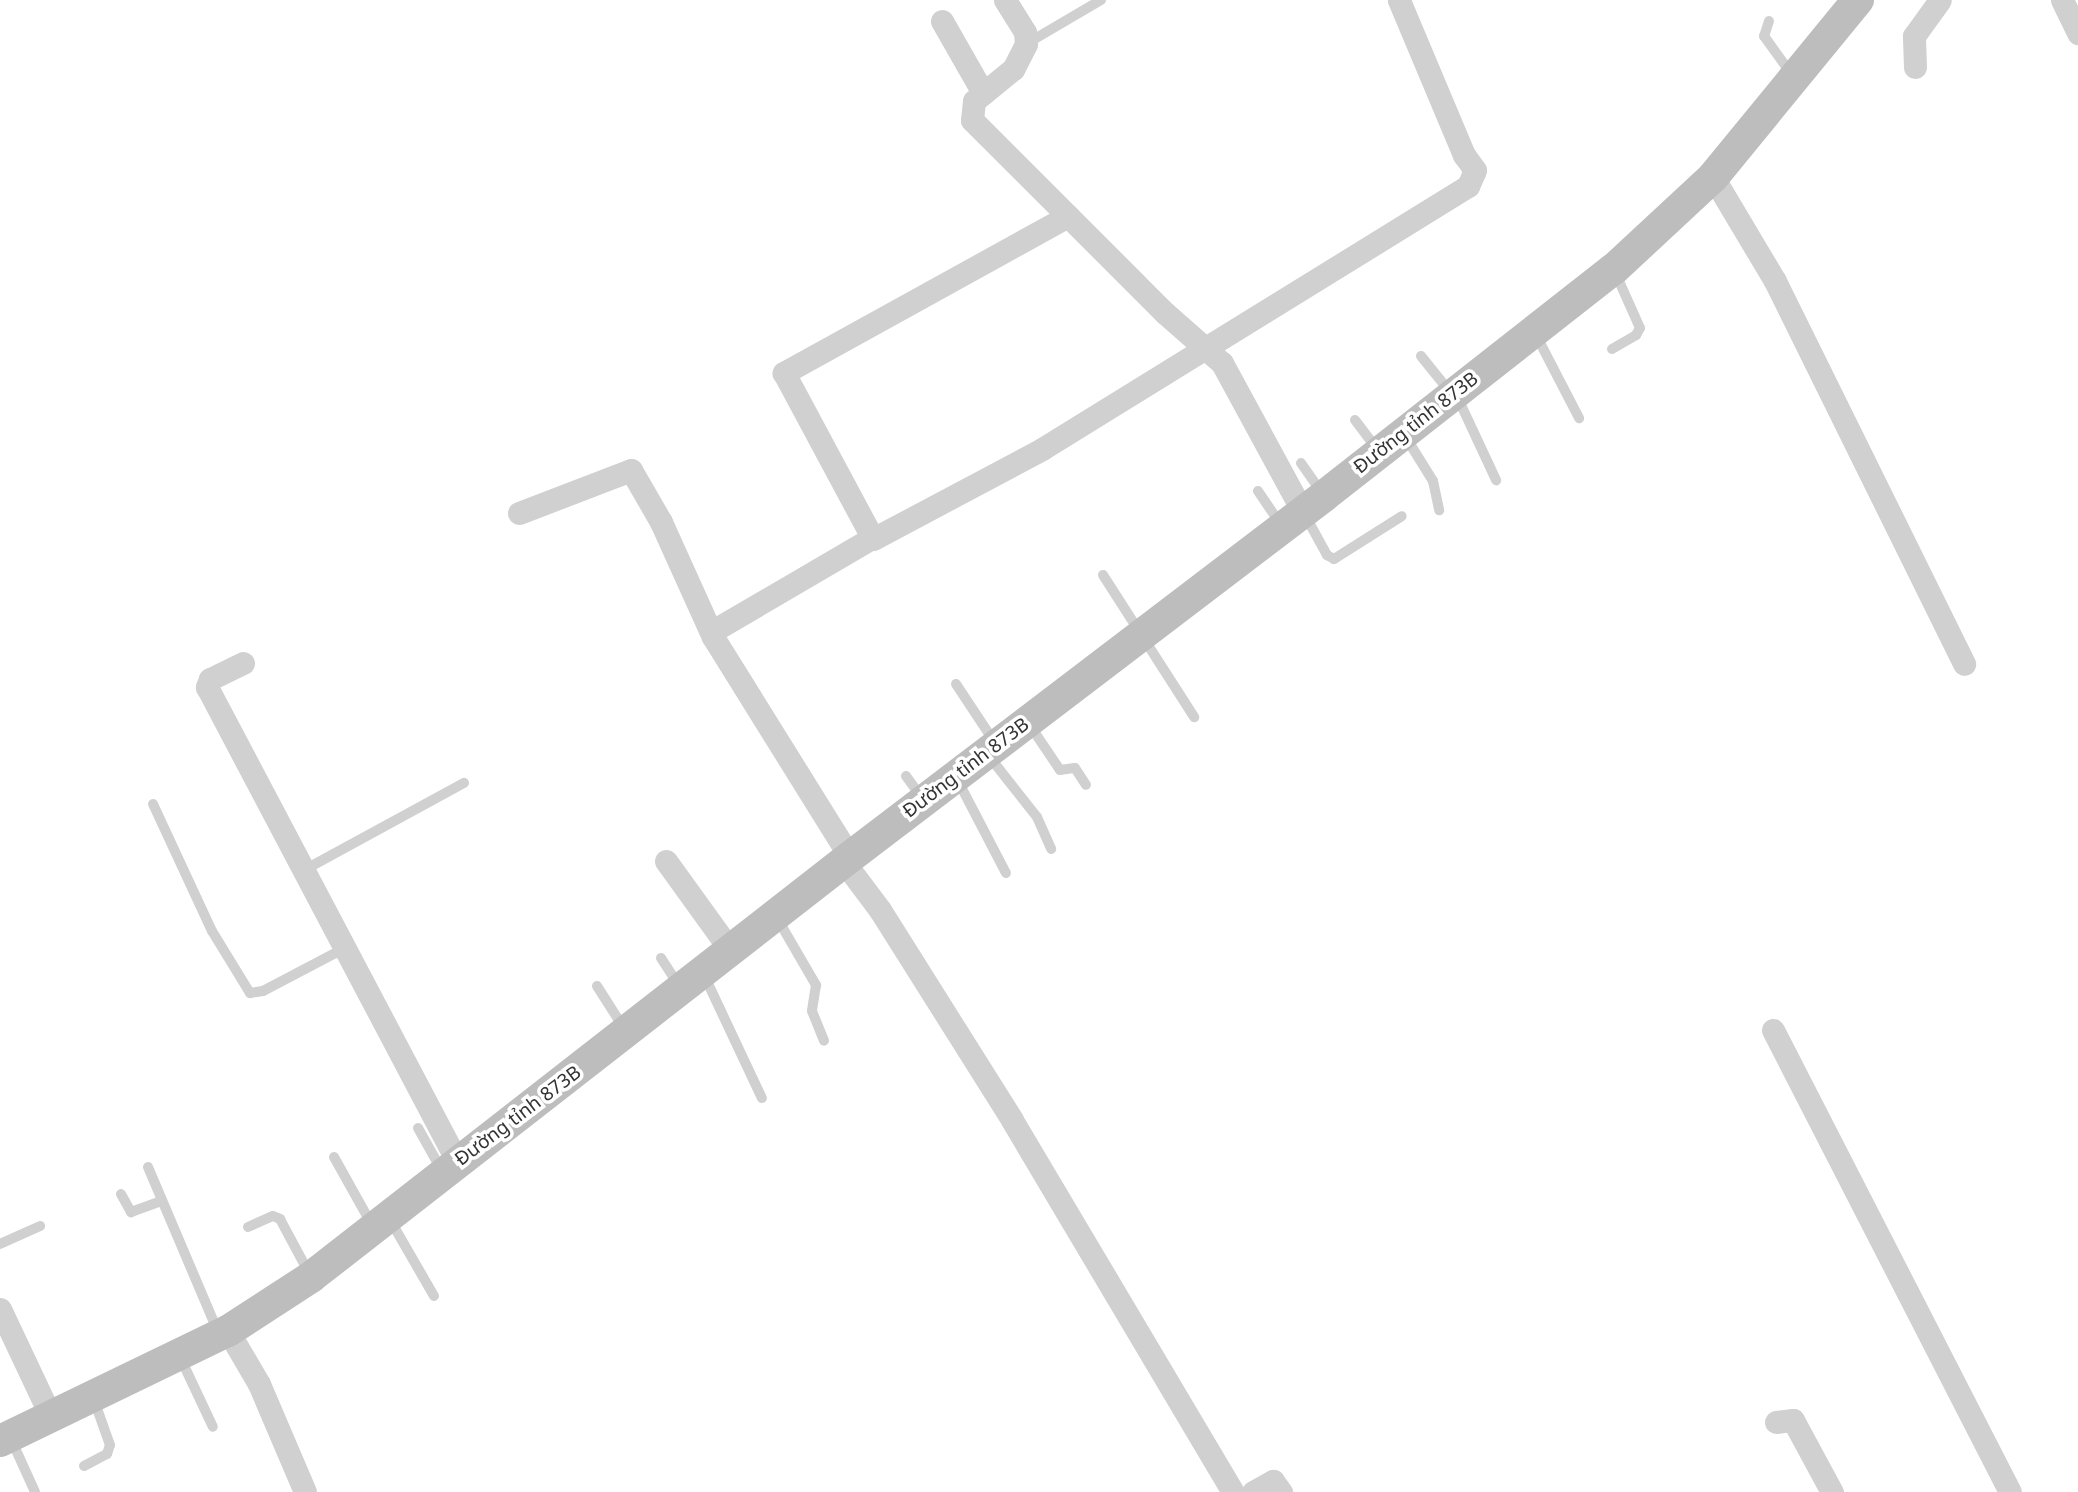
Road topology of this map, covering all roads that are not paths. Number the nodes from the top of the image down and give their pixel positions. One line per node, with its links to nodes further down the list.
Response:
1 (1005, 0): 10 (street)
2 (1101, 0): 10 (lane)
3 (1399, 0): 18 (street)
4 (1858, 0): 12 (main road, Đường tỉnh 873B)
5 (1940, 0): 11 (street)
6 (2062, 0): 9 (street)
7 (942, 21): 13 (street)
8 (1769, 21): 12 (lane)
9 (2078, 33)
10 (1026, 44): 13 (street)
11 (1915, 67)
12 (1795, 80): 14 (main road, Đường tỉnh 873B)
13 (983, 93): 15 (street)
14 (1713, 177): 16 (main road, Đường tỉnh 873B); 37 (street)
15 (1068, 216): 18 (street); 32 (street)
16 (1614, 269): 17 (main road, Đường tỉnh 873B); 19 (lane)
17 (1534, 331): 21 (main road, Đường tỉnh 873B); 22 (lane)
18 (1209, 348): 29 (street); 32 (street)
19 (1612, 349)
20 (1421, 356): 21 (lane)
21 (1453, 395): 24 (main road, Đường tỉnh 873B); 26 (lane)
22 (1579, 418)
23 (1355, 420): 24 (lane)
24 (1391, 443): 28 (lane); 29 (main road, Đường tỉnh 873B)
25 (1301, 463): 29 (lane)
26 (1496, 480)
27 (1258, 491): 29 (lane)
28 (1439, 510)
29 (1303, 512): 31 (lane); 35 (main road, Đường tỉnh 873B)
30 (519, 513): 34 (street)
31 (1402, 516)
32 (872, 538): 34 (street)
33 (1103, 575): 35 (lane)
34 (711, 632): 48 (street)
35 (1143, 633): 39 (lane); 40 (main road, Đường tỉnh 873B)
36 (243, 663): 49 (street)
37 (1964, 664)
38 (956, 684): 41 (lane)
39 (1194, 717)
40 (1028, 722): 41 (main road, Đường tỉnh 873B); 44 (lane)
41 (991, 749): 42 (main road, Đường tỉnh 873B); 46 (lane)
42 (956, 776): 48 (main road, Đường tỉnh 873B); 50 (lane)
43 (464, 783): 49 (lane)
44 (1086, 785)
45 (153, 804): 52 (lane)
46 (1051, 849)
47 (666, 861): 53 (street)
48 (852, 868): 51 (main road, Đường tỉnh 873B); 84 (street)
49 (306, 869): 52 (street)
50 (1006, 873)
51 (776, 916): 53 (main road, Đường tỉnh 873B); 59 (lane)
52 (347, 947): 64 (street)
53 (731, 951): 55 (main road, Đường tỉnh 873B)
54 (661, 958): 55 (lane)
55 (692, 980): 58 (main road, Đường tỉnh 873B); 60 (lane)
56 (597, 986): 58 (lane)
57 (1773, 1030): 88 (street)
58 (626, 1032): 64 (main road, Đường tỉnh 873B)
59 (824, 1041)
60 (762, 1098)
61 (418, 1128): 64 (lane)
62 (334, 1157): 67 (lane)
63 (148, 1167): 66 (lane)
64 (450, 1167): 67 (main road, Đường tỉnh 873B)
65 (121, 1194): 66 (lane)
66 (162, 1201): 74 (lane)
67 (382, 1224): 71 (main road, Đường tỉnh 873B); 72 (lane)
68 (40, 1226): 70 (lane)
69 (248, 1227): 71 (lane)
70 (0, 1244)
71 (311, 1277): 74 (main road, Đường tỉnh 873B)
72 (434, 1296)
73 (0, 1309): 77 (street)
74 (230, 1340): 75 (main road, Đường tỉnh 873B); 83 (street)
75 (178, 1355): 76 (main road, Đường tỉnh 873B); 79 (lane)
76 (92, 1397): 77 (main road, Đường tỉnh 873B); 81 (lane)
77 (51, 1417): 80 (main road, Đường tỉnh 873B)
78 (1776, 1422): 87 (street)
79 (213, 1427)
80 (5, 1439): 82 (lane)
81 (84, 1466)
82 (35, 1492)
83 (305, 1492)
84 (1233, 1492)
85 (1253, 1492): 86 (street)
86 (1281, 1492)
87 (1832, 1492)
88 (2010, 1492)

